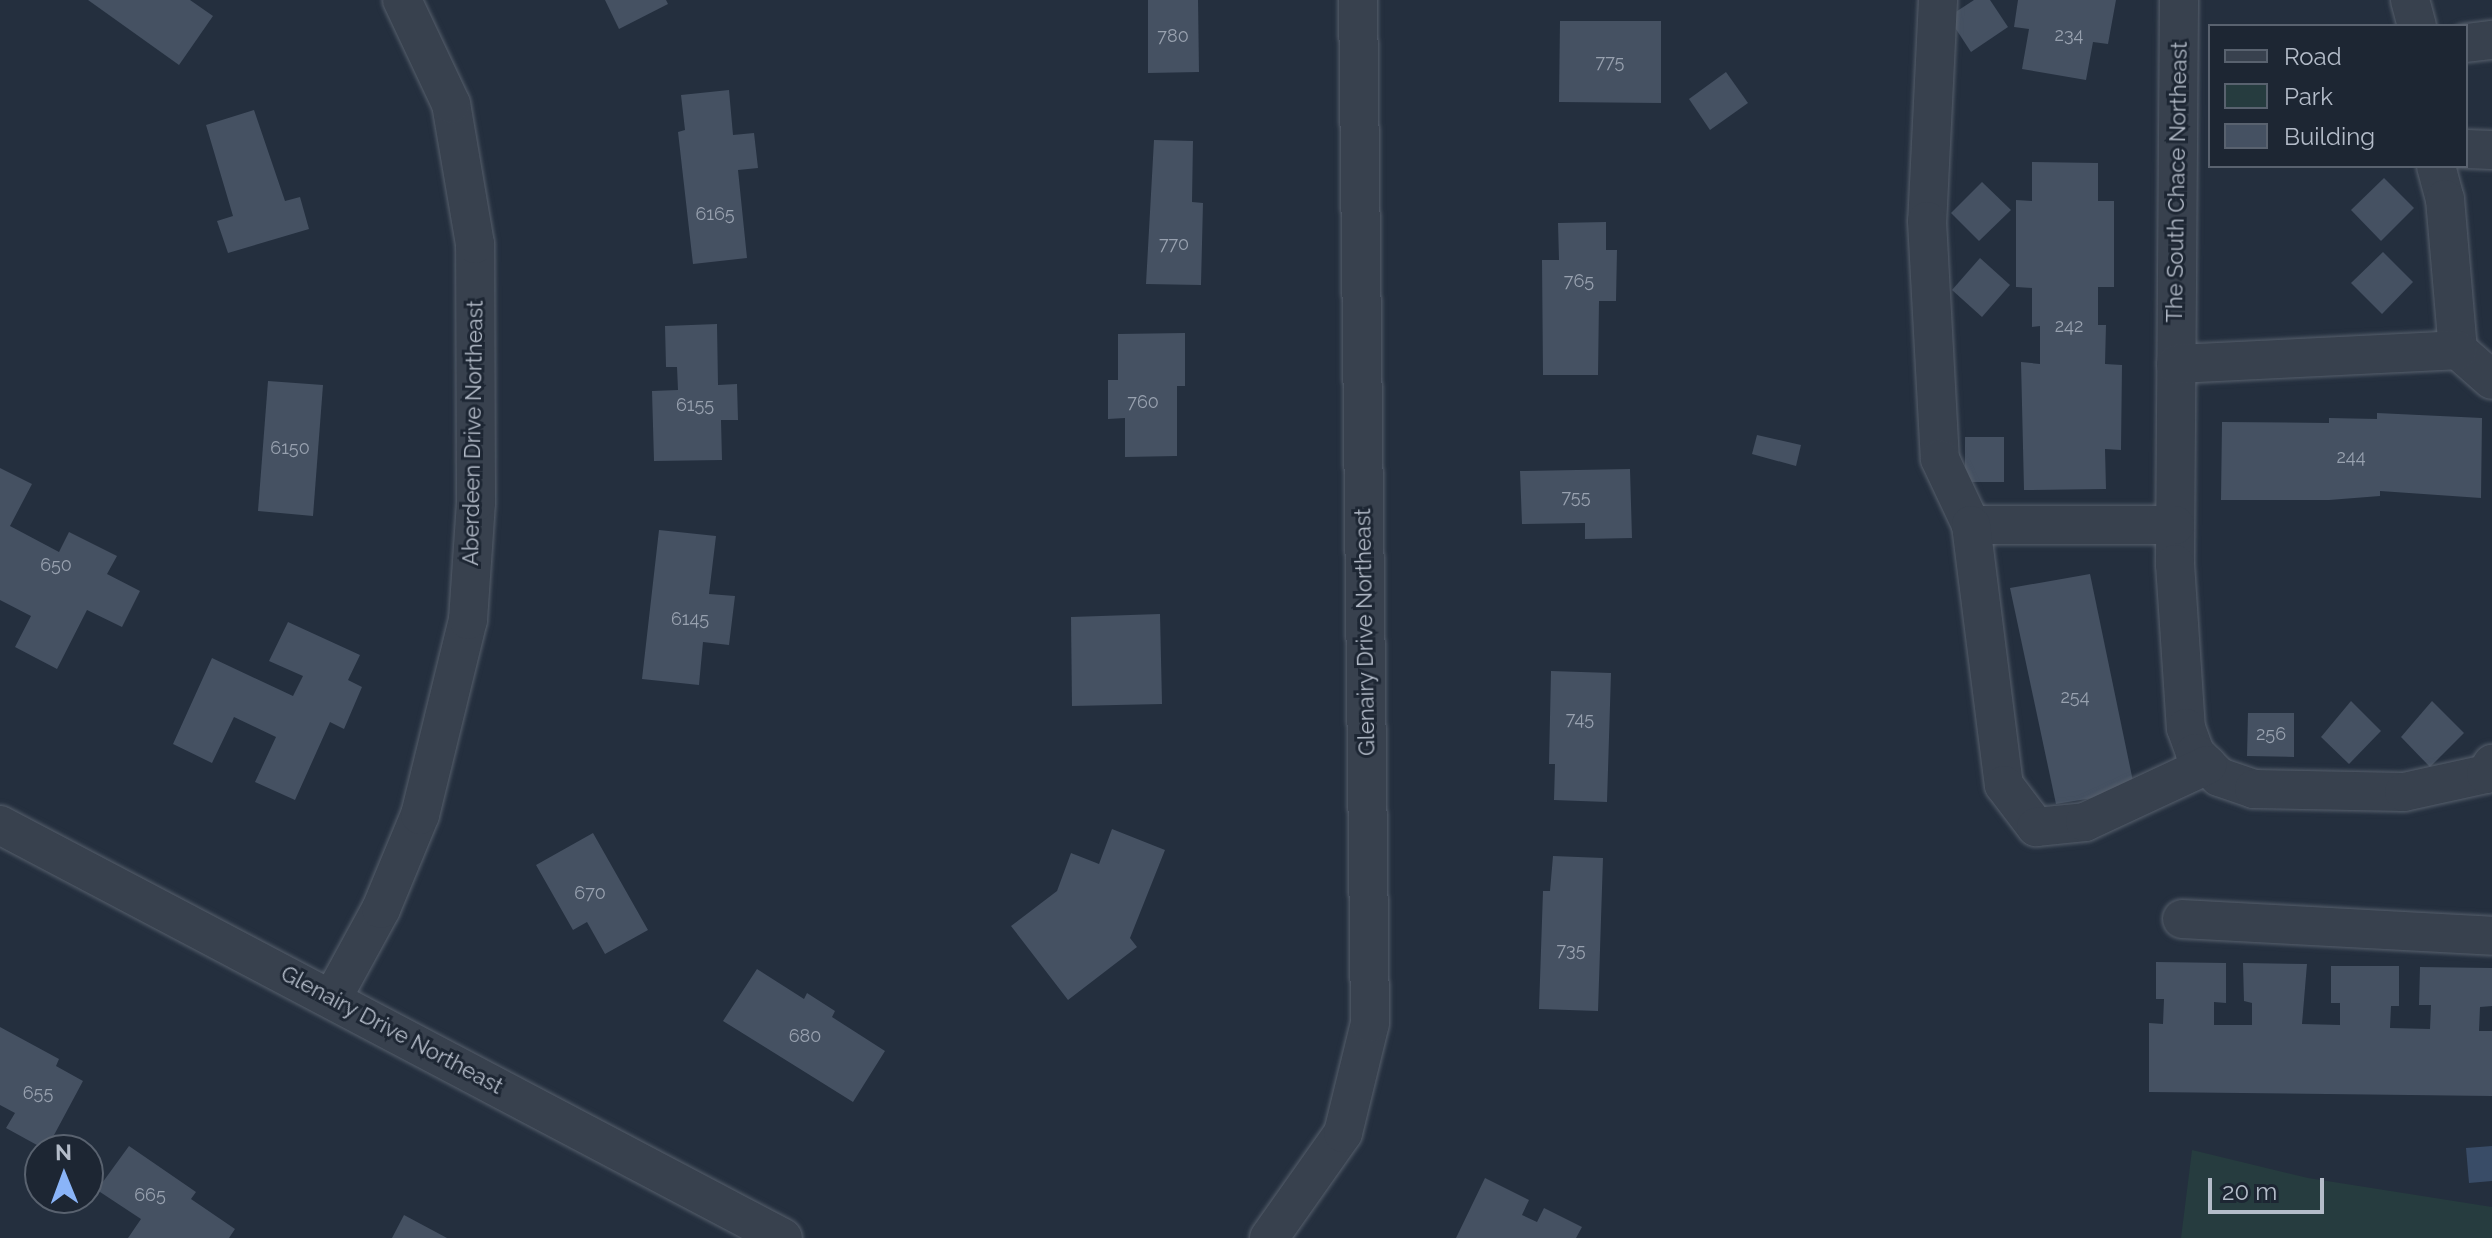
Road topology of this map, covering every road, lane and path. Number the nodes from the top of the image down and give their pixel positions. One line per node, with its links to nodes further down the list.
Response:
1 (402, 0): 22 (street, Aberdeen Drive Northeast)
2 (1358, 0): 23 (street, Glenairy Drive Northeast)
3 (1938, 0): 15 (street)
4 (2179, 0): 13 (street, The South Chace Northeast)
5 (2410, 0): 6 (street)
6 (2416, 24)
7 (2492, 40): 8 (street)
8 (2468, 43)
9 (2468, 149): 10 (street)
10 (2492, 150)
11 (2437, 168): 12 (street)
12 (2458, 350): 13 (street); 14 (street)
13 (2176, 364): 16 (street, The South Chace Northeast)
14 (2492, 380)
15 (1971, 525): 16 (street); 18 (street)
16 (2175, 525): 18 (street, The South Chace Northeast)
17 (2492, 764): 18 (street)
18 (2207, 765)
19 (0, 825): 22 (street, Glenairy Drive Northeast)
20 (2182, 919): 21 (street)
21 (2492, 936)
22 (333, 997): 24 (street, Glenairy Drive Northeast)
23 (1273, 1237)
24 (783, 1238)

